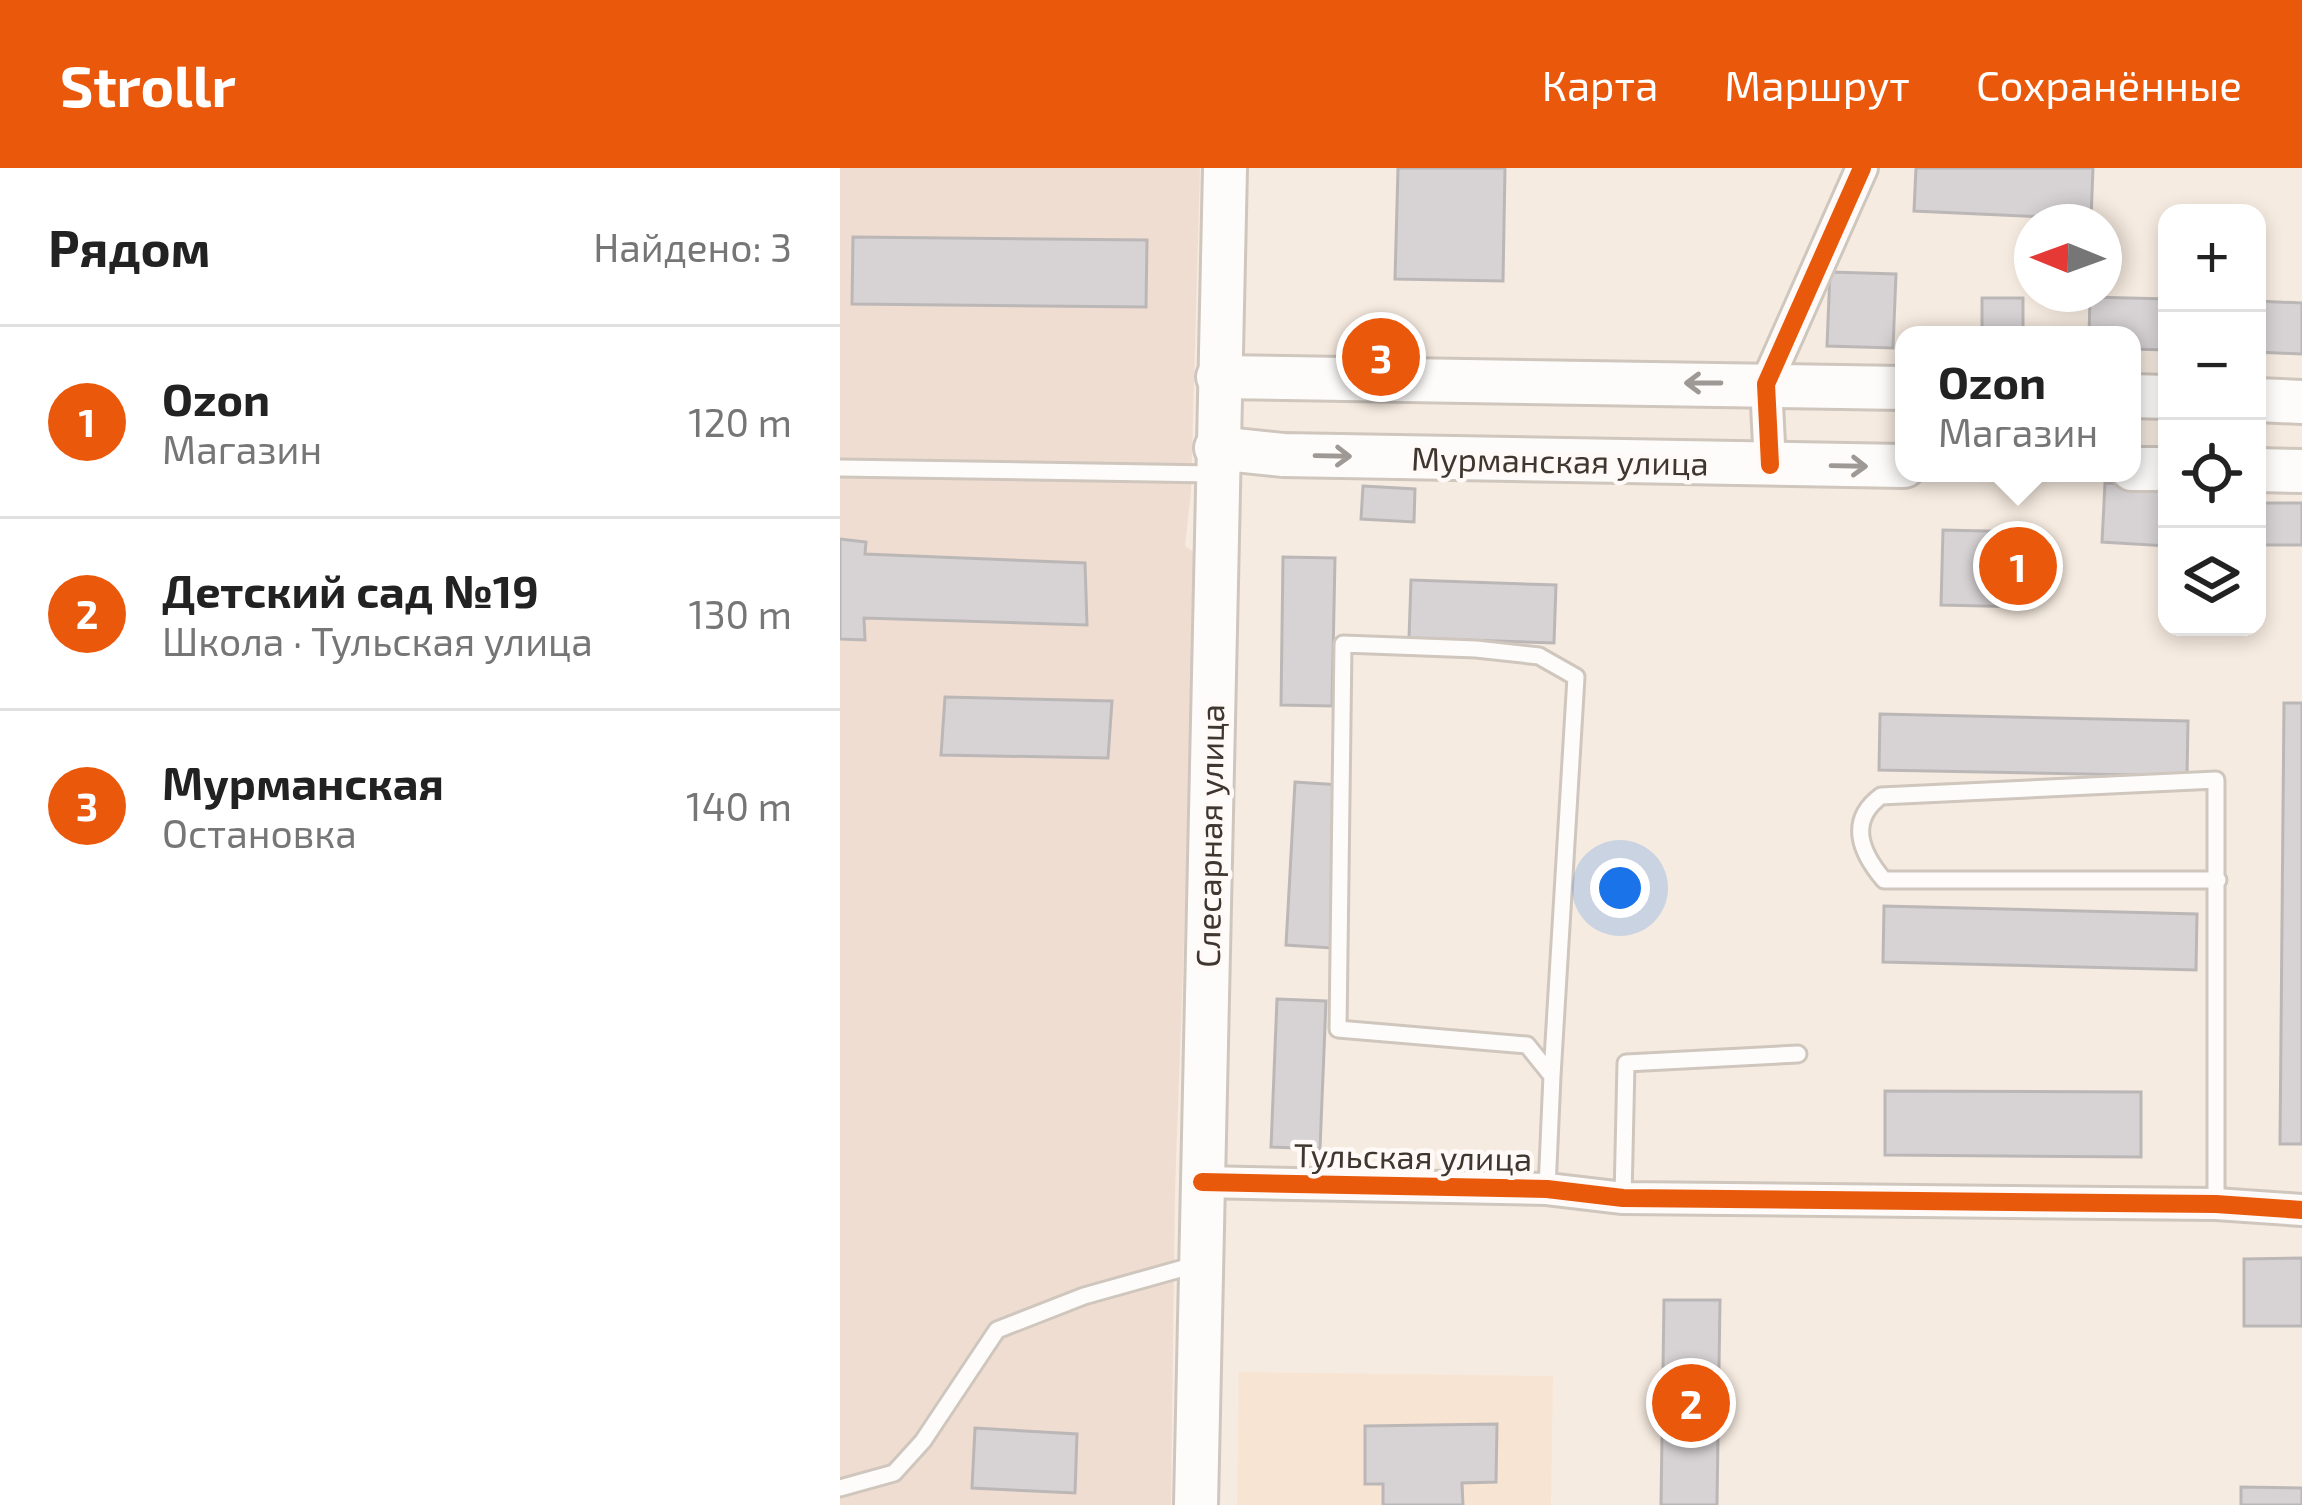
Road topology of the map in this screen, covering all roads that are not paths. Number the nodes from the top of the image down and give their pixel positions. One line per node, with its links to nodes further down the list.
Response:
1 (1225, 168): 3 (main road, Слесарная улица)
2 (1862, 168): 4 (street)
3 (1218, 377): 4 (main road, one-way to 3); 8 (main road, Слесарная улица)
4 (1766, 384): 5 (main road); 9 (street)
5 (1895, 388)
6 (2266, 400): 7 (main road)
7 (2302, 402)
8 (1216, 461): 9 (main road, Мурманская улица, one-way to 9); 11 (lane); 17 (main road, Слесарная улица)
9 (1770, 465): 10 (main road, Мурманская улица, one-way to 10)
10 (1895, 466)
11 (840, 468)
12 (2266, 470): 13 (main road)
13 (2302, 470)
14 (2218, 880): 14 (lane); 20 (lane)
15 (1798, 1054): 19 (lane)
16 (1552, 1076): 16 (lane); 18 (lane)
17 (1202, 1182): 18 (street, Тульская улица); 22 (main road, Слесарная улица)
18 (1547, 1189): 19 (street, Тульская улица)
19 (1623, 1198): 20 (street, Тульская улица)
20 (2216, 1204): 21 (street)
21 (2302, 1210)
22 (1201, 1264): 23 (lane); 24 (main road, Слесарная улица)
23 (840, 1488)
24 (1196, 1505)

